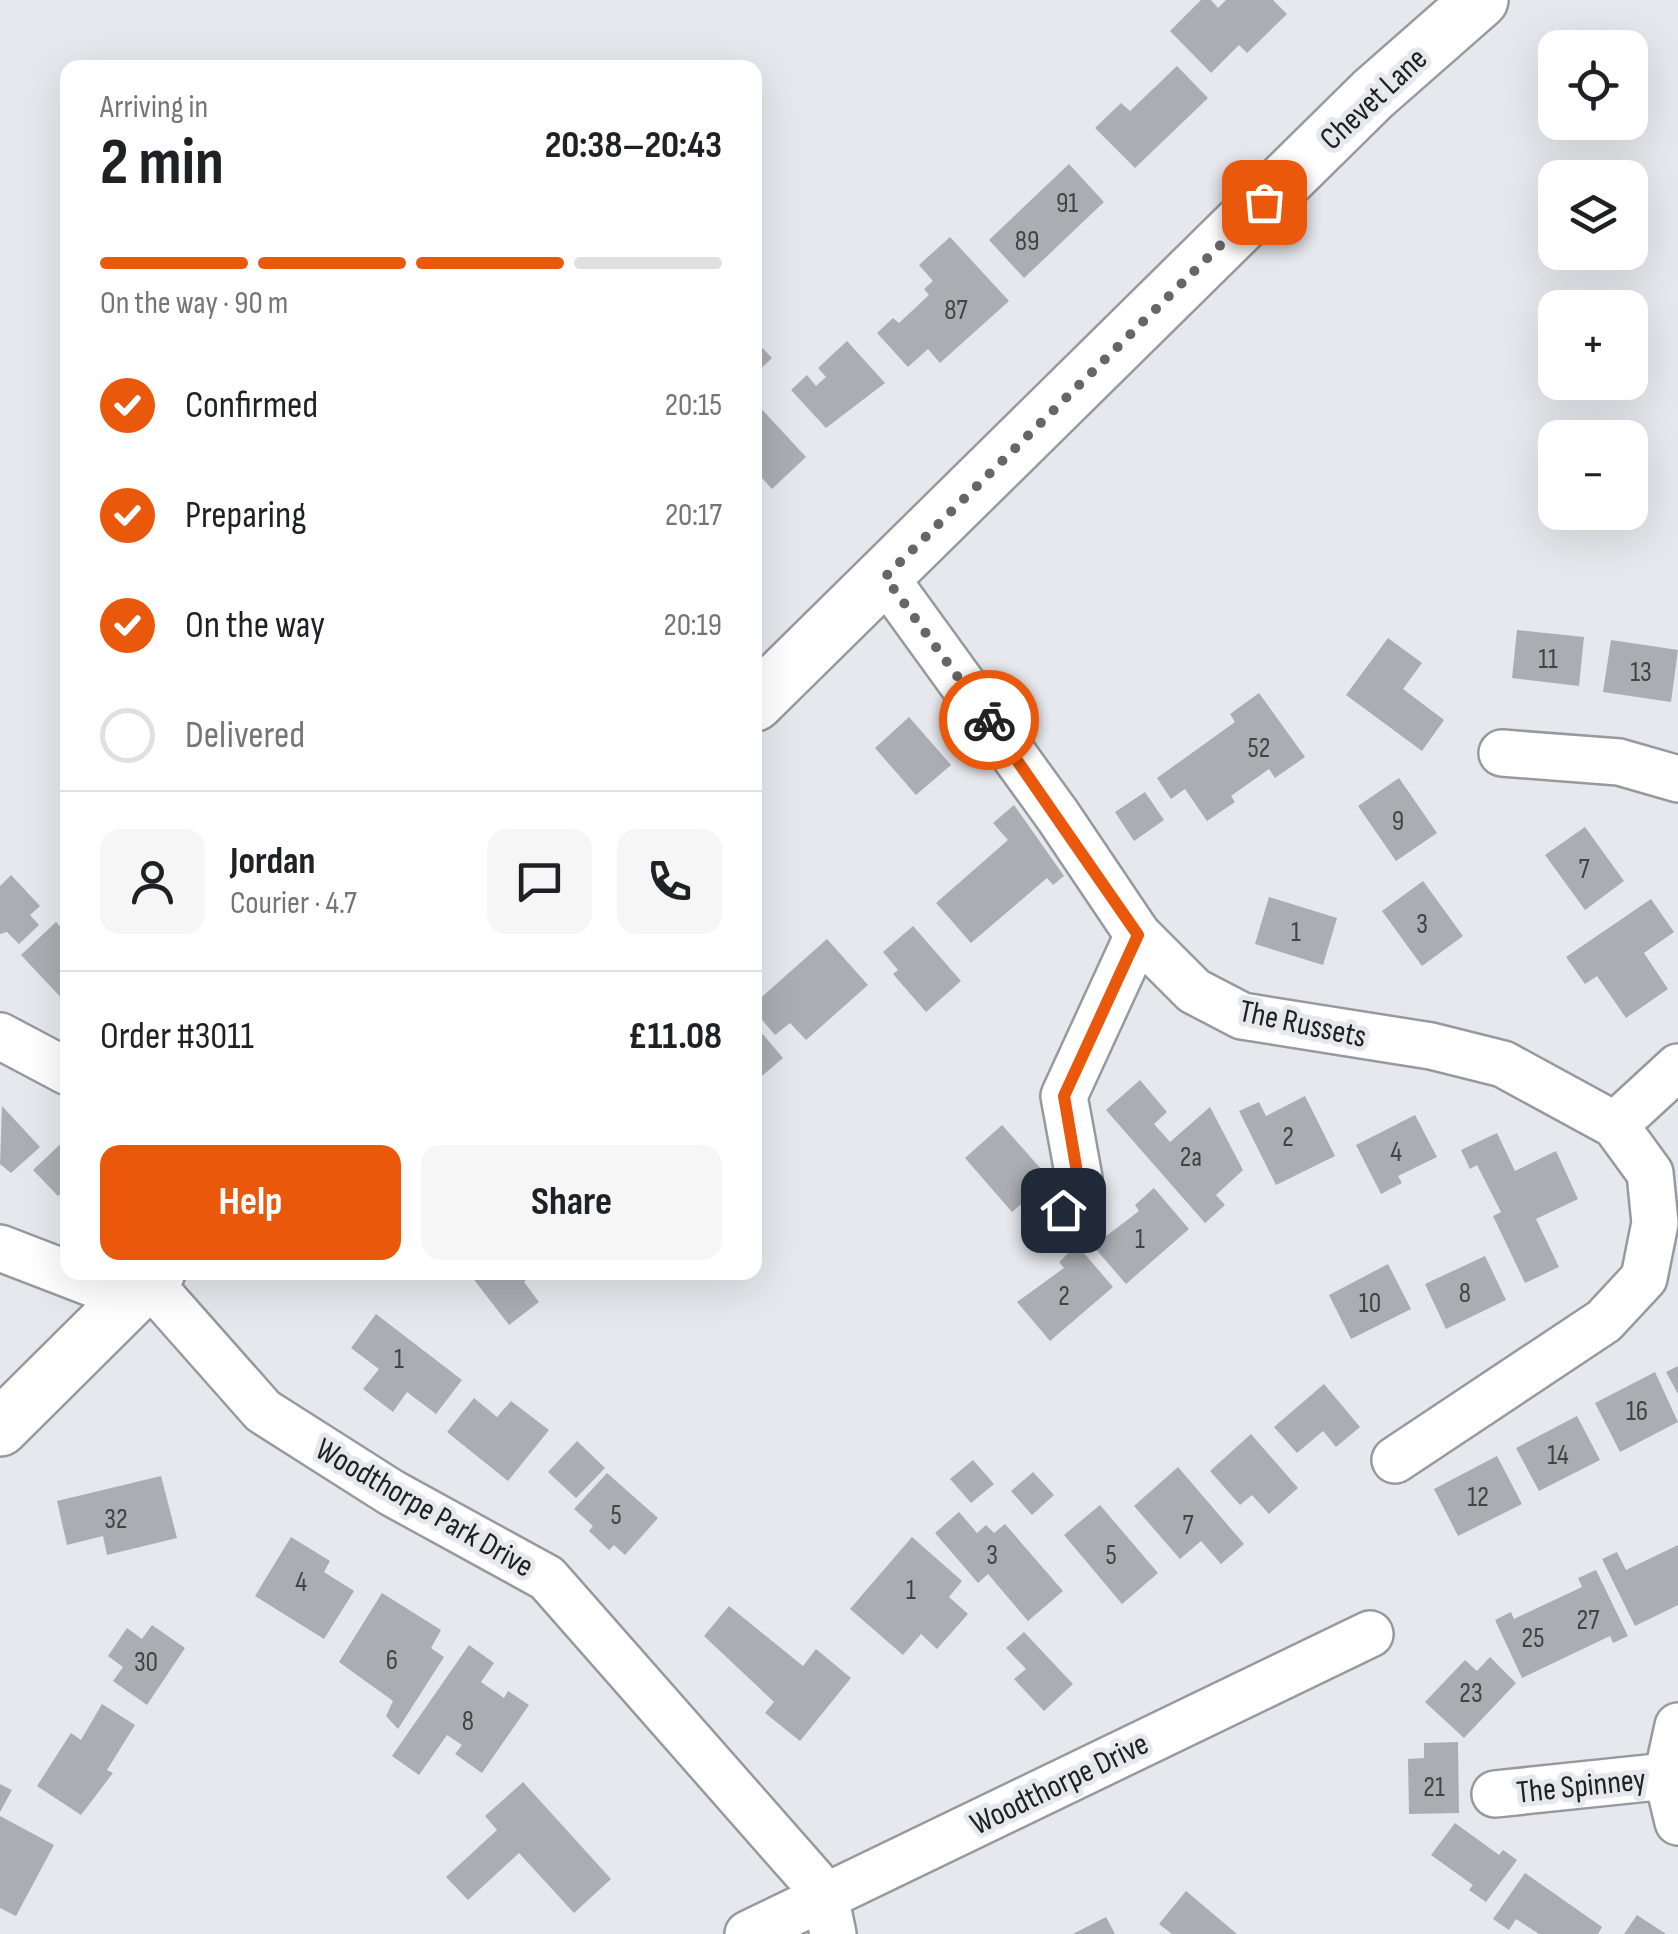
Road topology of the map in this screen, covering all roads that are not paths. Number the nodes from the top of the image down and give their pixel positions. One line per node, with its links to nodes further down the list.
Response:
1 (1480, 0): 2 (main road, Chevet Lane)
2 (885, 577): 3 (main road, Chevet Lane); 6 (street, The Russets)
3 (762, 697)
4 (1502, 753): 5 (street)
5 (1678, 779)
6 (1138, 935): 10 (street, The Russets); 11 (street)
7 (0, 1036): 9 (street)
8 (1678, 1067): 10 (street)
9 (60, 1068)
10 (1615, 1125): 16 (street, The Russets)
11 (1063, 1210)
12 (0, 1248): 13 (street)
13 (60, 1263)
14 (145, 1284): 15 (main road); 22 (street, Woodthorpe Park Drive)
15 (0, 1428)
16 (1395, 1460)
17 (1370, 1634): 22 (street, Woodthorpe Drive)
18 (1678, 1726): 19 (street, The Spinney)
19 (1667, 1776): 20 (street, The Spinney); 21 (street, The Spinney)
20 (1496, 1794)
21 (1678, 1822)
22 (829, 1914): 23 (street, Woodthorpe Drive)
23 (748, 1934)

